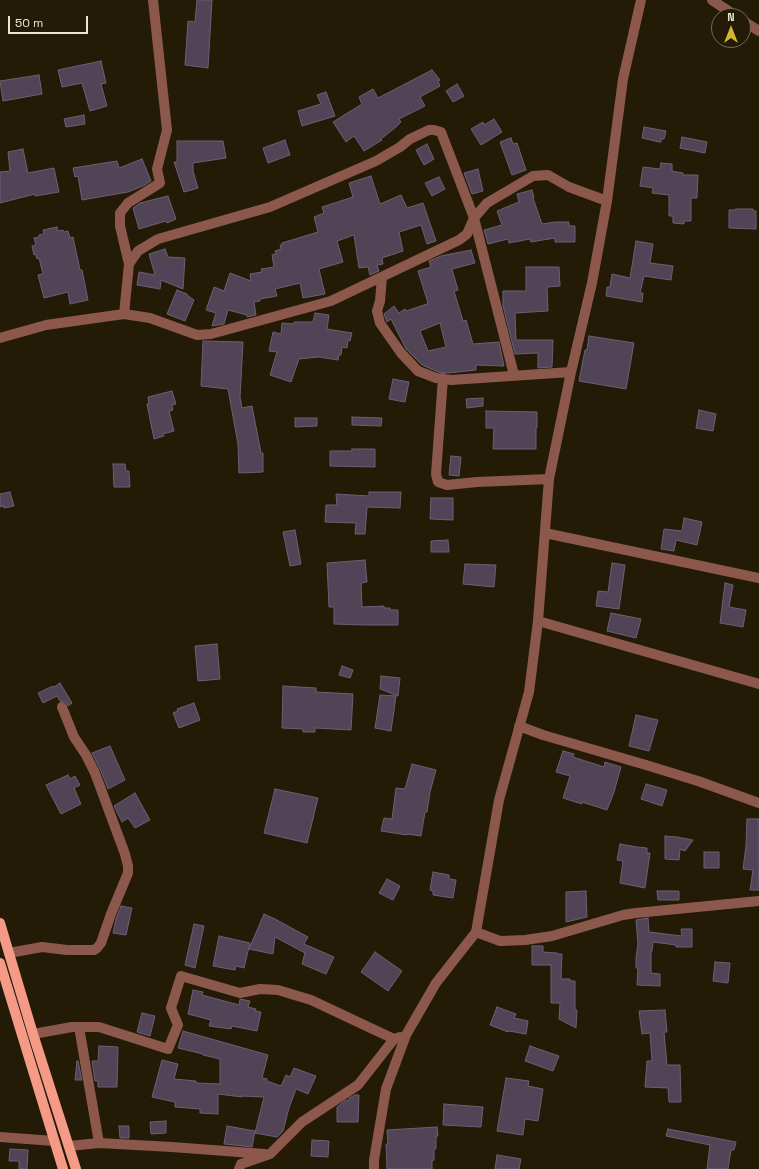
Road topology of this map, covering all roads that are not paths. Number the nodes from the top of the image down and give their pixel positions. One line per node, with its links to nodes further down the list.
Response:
1 (152, 0): 7 (street)
2 (641, 0): 5 (street)
3 (712, 0): 4 (street)
4 (724, 8)
5 (607, 201): 6 (street); 11 (street)
6 (474, 218): 7 (street); 8 (street); 12 (street)
7 (129, 264): 9 (street)
8 (382, 277): 9 (street); 13 (street)
9 (124, 314): 10 (street)
10 (0, 338)
11 (571, 372): 12 (street); 14 (street)
12 (514, 375): 13 (street)
13 (442, 378): 14 (street)
14 (548, 479): 15 (street)
15 (545, 533): 16 (street); 17 (street)
16 (759, 578)
17 (538, 621): 18 (street); 20 (street)
18 (759, 684)
19 (62, 708): 25 (street)
20 (519, 726): 21 (street); 24 (street)
21 (759, 803)
22 (759, 901): 24 (street)
23 (0, 924): 25 (main road)
24 (476, 932): 29 (street)
25 (9, 953): 28 (main road)
26 (0, 963): 32 (main road)
27 (79, 1027): 28 (street); 30 (street); 33 (street)
28 (33, 1034): 34 (main road)
29 (406, 1035): 30 (street); 39 (street)
30 (394, 1039): 35 (street)
31 (0, 1137): 32 (street)
32 (54, 1141): 36 (main road)
33 (99, 1143): 34 (street); 35 (street)
34 (69, 1146): 37 (main road)
35 (270, 1154): 38 (street)
36 (63, 1169)
37 (76, 1169)
38 (238, 1169)
39 (374, 1169)

